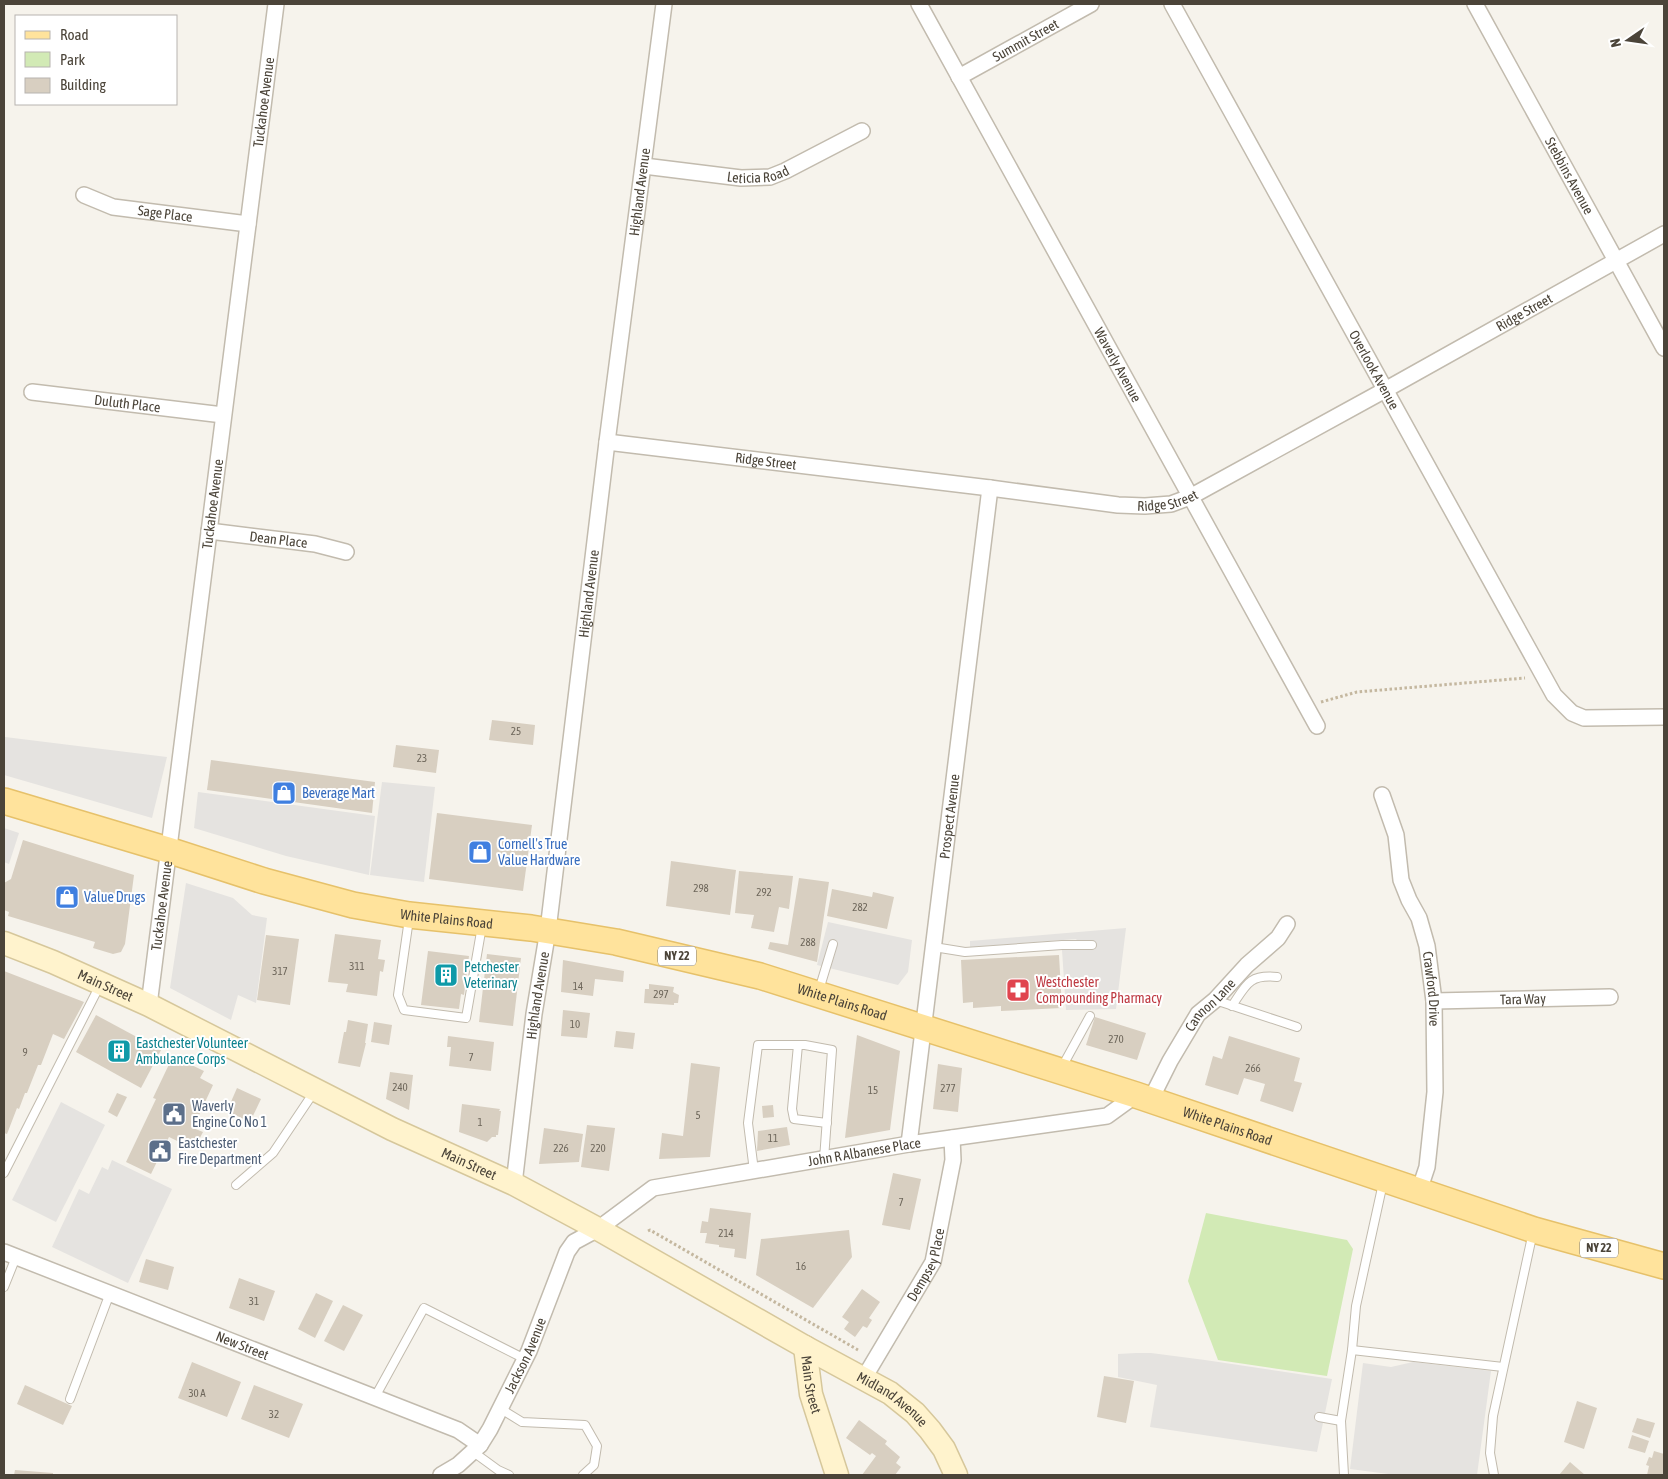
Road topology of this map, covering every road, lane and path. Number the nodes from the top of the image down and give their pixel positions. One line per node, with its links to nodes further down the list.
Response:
1 (276, 4): 11 (street, Tuckahoe Avenue)
2 (664, 4): 9 (street, Highland Avenue)
3 (919, 4): 7 (street, Waverly Avenue)
4 (1091, 4): 7 (street, Summit Street)
5 (1172, 4): 15 (street, Overlook Avenue)
6 (1475, 4): 13 (street, Stebbins Avenue)
7 (959, 77): 20 (street, Waverly Avenue)
8 (862, 131): 9 (street, Leticia Road)
9 (644, 166): 18 (street, Highland Avenue)
10 (84, 195): 11 (street, Sage Place)
11 (248, 224): 17 (street, Tuckahoe Avenue)
12 (1664, 234): 13 (street, Ridge Street)
13 (1616, 261): 14 (street, Stebbins Avenue); 15 (street, Ridge Street)
14 (1664, 348)
15 (1385, 390): 20 (street, Ridge Street); 23 (street, Overlook Avenue)
16 (32, 392): 17 (street, Duluth Place)
17 (223, 415): 21 (street, Tuckahoe Avenue)
18 (607, 442): 19 (street, Ridge Street); 33 (street, Highland Avenue)
19 (990, 488): 20 (street, Ridge Street); 37 (street, Prospect Avenue)
20 (1190, 497): 24 (street, Waverly Avenue)
21 (209, 531): 22 (street, Dean Place); 29 (street, Tuckahoe Avenue)
22 (346, 552)
23 (1544, 676): 24 (path); 25 (street, Overlook Avenue)
24 (1306, 707): 26 (street, Waverly Avenue)
25 (1664, 716)
26 (1316, 726)
27 (1382, 795): 43 (street, Crawford Drive)
28 (4, 801): 29 (main road, White Plains Road / NY 22)
29 (168, 850): 30 (main road, White Plains Road / NY 22); 44 (street, Tuckahoe Avenue)
30 (409, 915): 31 (main road, White Plains Road / NY 22); 31 (lane)
31 (482, 923): 33 (main road, White Plains Road / NY 22)
32 (1287, 924): 42 (street, Cannon Lane)
33 (548, 930): 40 (main road, White Plains Road / NY 22); 60 (street, Highland Avenue)
34 (4, 943): 39 (street, Main Street)
35 (833, 944): 40 (lane)
36 (1092, 945): 37 (lane)
37 (934, 947): 48 (street, Prospect Avenue)
38 (1277, 977): 45 (lane)
39 (101, 983): 44 (street, Main Street); 58 (lane)
40 (818, 994): 48 (main road, White Plains Road / NY 22)
41 (1610, 997): 43 (street, Tara Way)
42 (1216, 1000): 45 (lane); 52 (street, Cannon Lane)
43 (1434, 1001): 62 (street, Crawford Drive)
44 (149, 1005): 51 (street, Main Street)
45 (1232, 1006): 47 (lane)
46 (1090, 1016): 50 (lane)
47 (1297, 1027)
48 (923, 1028): 50 (main road, White Plains Road / NY 22); 55 (street, Prospect Avenue)
49 (798, 1045): 53 (lane); 53 (lane); 57 (lane)
50 (1059, 1071): 52 (main road, White Plains Road / NY 22)
51 (316, 1090): 60 (street, Main Street); 61 (lane)
52 (1143, 1097): 54 (street, John R Albanese Place); 59 (main road, White Plains Road / NY 22)
53 (827, 1122): 56 (lane)
54 (952, 1138): 55 (street, John R Albanese Place); 75 (street, Dempsey Place)
55 (909, 1144): 56 (street, John R Albanese Place)
56 (824, 1159): 57 (street, John R Albanese Place)
57 (754, 1171): 63 (street, John R Albanese Place)
58 (4, 1173)
59 (1384, 1179): 62 (main road, White Plains Road / NY 22); 71 (lane)
60 (514, 1184): 63 (street, Main Street)
61 (236, 1185)
62 (1419, 1191): 64 (main road, White Plains Road / NY 22)
63 (598, 1229): 70 (street, Main Street); 73 (street, Jackson Avenue)
64 (1534, 1230): 67 (main road, White Plains Road / NY 22); 74 (lane)
65 (648, 1231): 72 (path)
66 (10, 1254): 68 (lane); 69 (street, New Street)
67 (1664, 1266)
68 (4, 1287)
69 (110, 1293): 76 (street, New Street); 77 (lane)
70 (805, 1347): 75 (street, Midland Avenue); 85 (street, Main Street)
71 (1352, 1350): 74 (lane); 80 (lane)
72 (863, 1353)
73 (525, 1359): 76 (lane); 78 (street, Jackson Avenue)
74 (1503, 1367): 88 (lane)
75 (864, 1378): 86 (street, Midland Avenue)
76 (375, 1398): 81 (street, New Street)
77 (70, 1399)
78 (500, 1409): 81 (street, Jackson Avenue); 84 (lane)
79 (1319, 1417): 80 (lane)
80 (1341, 1421): 87 (lane)
81 (476, 1448): 82 (street, Jackson Avenue); 83 (lane)
82 (441, 1475)
83 (509, 1475)
84 (583, 1475)
85 (837, 1475)
86 (956, 1475)
87 (1344, 1475)
88 (1494, 1475)

